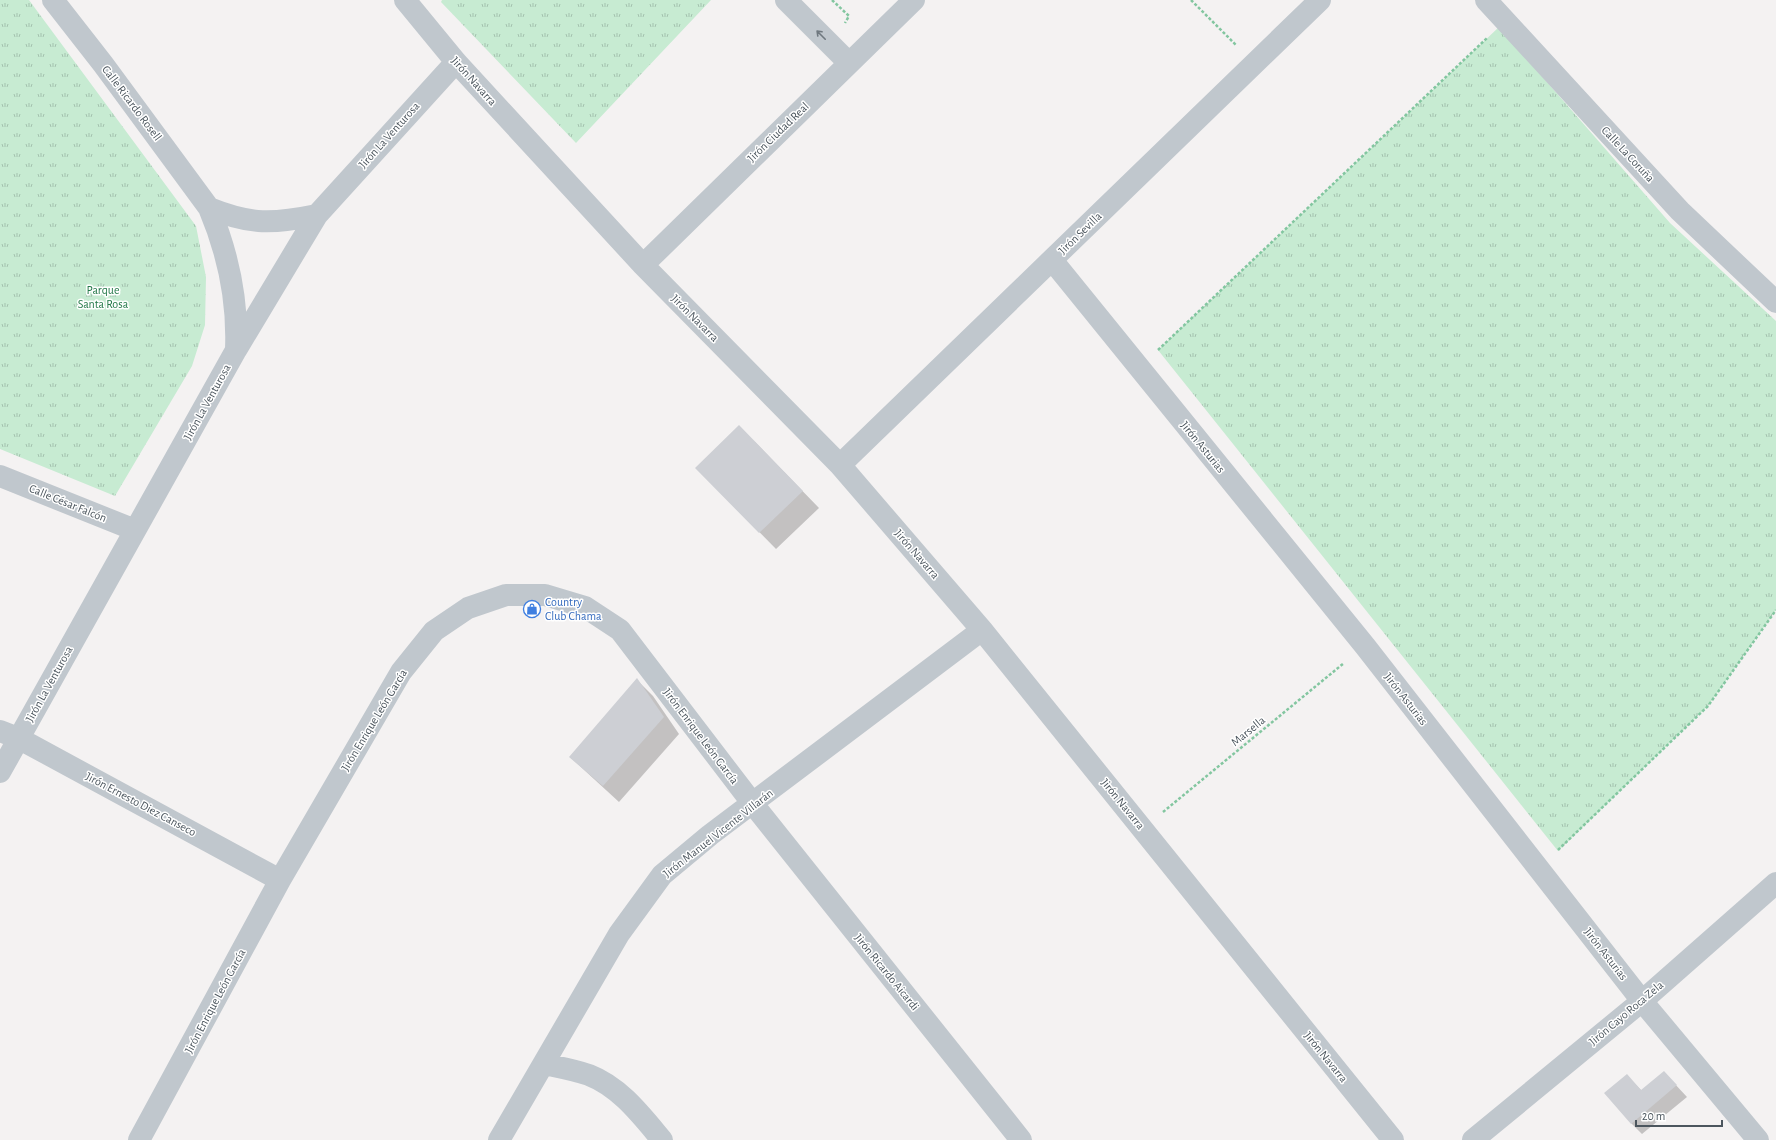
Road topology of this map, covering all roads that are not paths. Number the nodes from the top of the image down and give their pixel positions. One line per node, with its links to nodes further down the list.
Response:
1 (53, 0): 9 (street, Calle Ricardo Rosell)
2 (405, 0): 7 (street, Jirón Navarra)
3 (786, 0): 8 (street, one-way to 3)
4 (914, 0): 8 (street, Jirón Ciudad Real)
5 (1320, 0): 11 (street, Jirón Sevilla)
6 (1486, 0): 13 (street, Calle La Coruña)
7 (456, 62): 10 (street, Jirón La Venturosa); 12 (street, Jirón Navarra)
8 (849, 62): 12 (street, Jirón Ciudad Real)
9 (209, 208): 10 (street); 14 (street, Calle Ricardo Rosell)
10 (317, 214): 14 (street, Jirón La Venturosa)
11 (1052, 260): 15 (street, Jirón Sevilla); 24 (street, Jirón Asturias)
12 (643, 265): 15 (street, Jirón Navarra)
13 (1776, 302)
14 (236, 350): 17 (street, Jirón La Venturosa)
15 (840, 465): 18 (street, Jirón Navarra)
16 (0, 476): 17 (street, Calle César Falcón)
17 (135, 530): 19 (street, Jirón La Venturosa)
18 (982, 630): 21 (street, Jirón Manuel Vicente Villarán); 30 (street, Jirón Navarra)
19 (9, 734): 20 (street, Jirón La Venturosa); 22 (street, Jirón Ernesto Diez Canseco)
20 (0, 772)
21 (753, 804): 22 (street, Jirón Enrique León García); 25 (street, Jirón Manuel Vicente Villarán); 29 (street, Jirón Ricardo Aicardi)
22 (280, 880): 26 (street, Jirón Enrique León García)
23 (1776, 883): 24 (street, Jirón Cayo Roca Zela)
24 (1642, 1001): 31 (street, Jirón Cayo Roca Zela); 32 (street, Jirón Asturias)
25 (544, 1064): 27 (street, Jirón Manuel Vicente Villarán); 28 (street)
26 (139, 1140)
27 (499, 1140)
28 (662, 1140)
29 (1021, 1140)
30 (1393, 1140)
31 (1473, 1140)
32 (1758, 1140)

